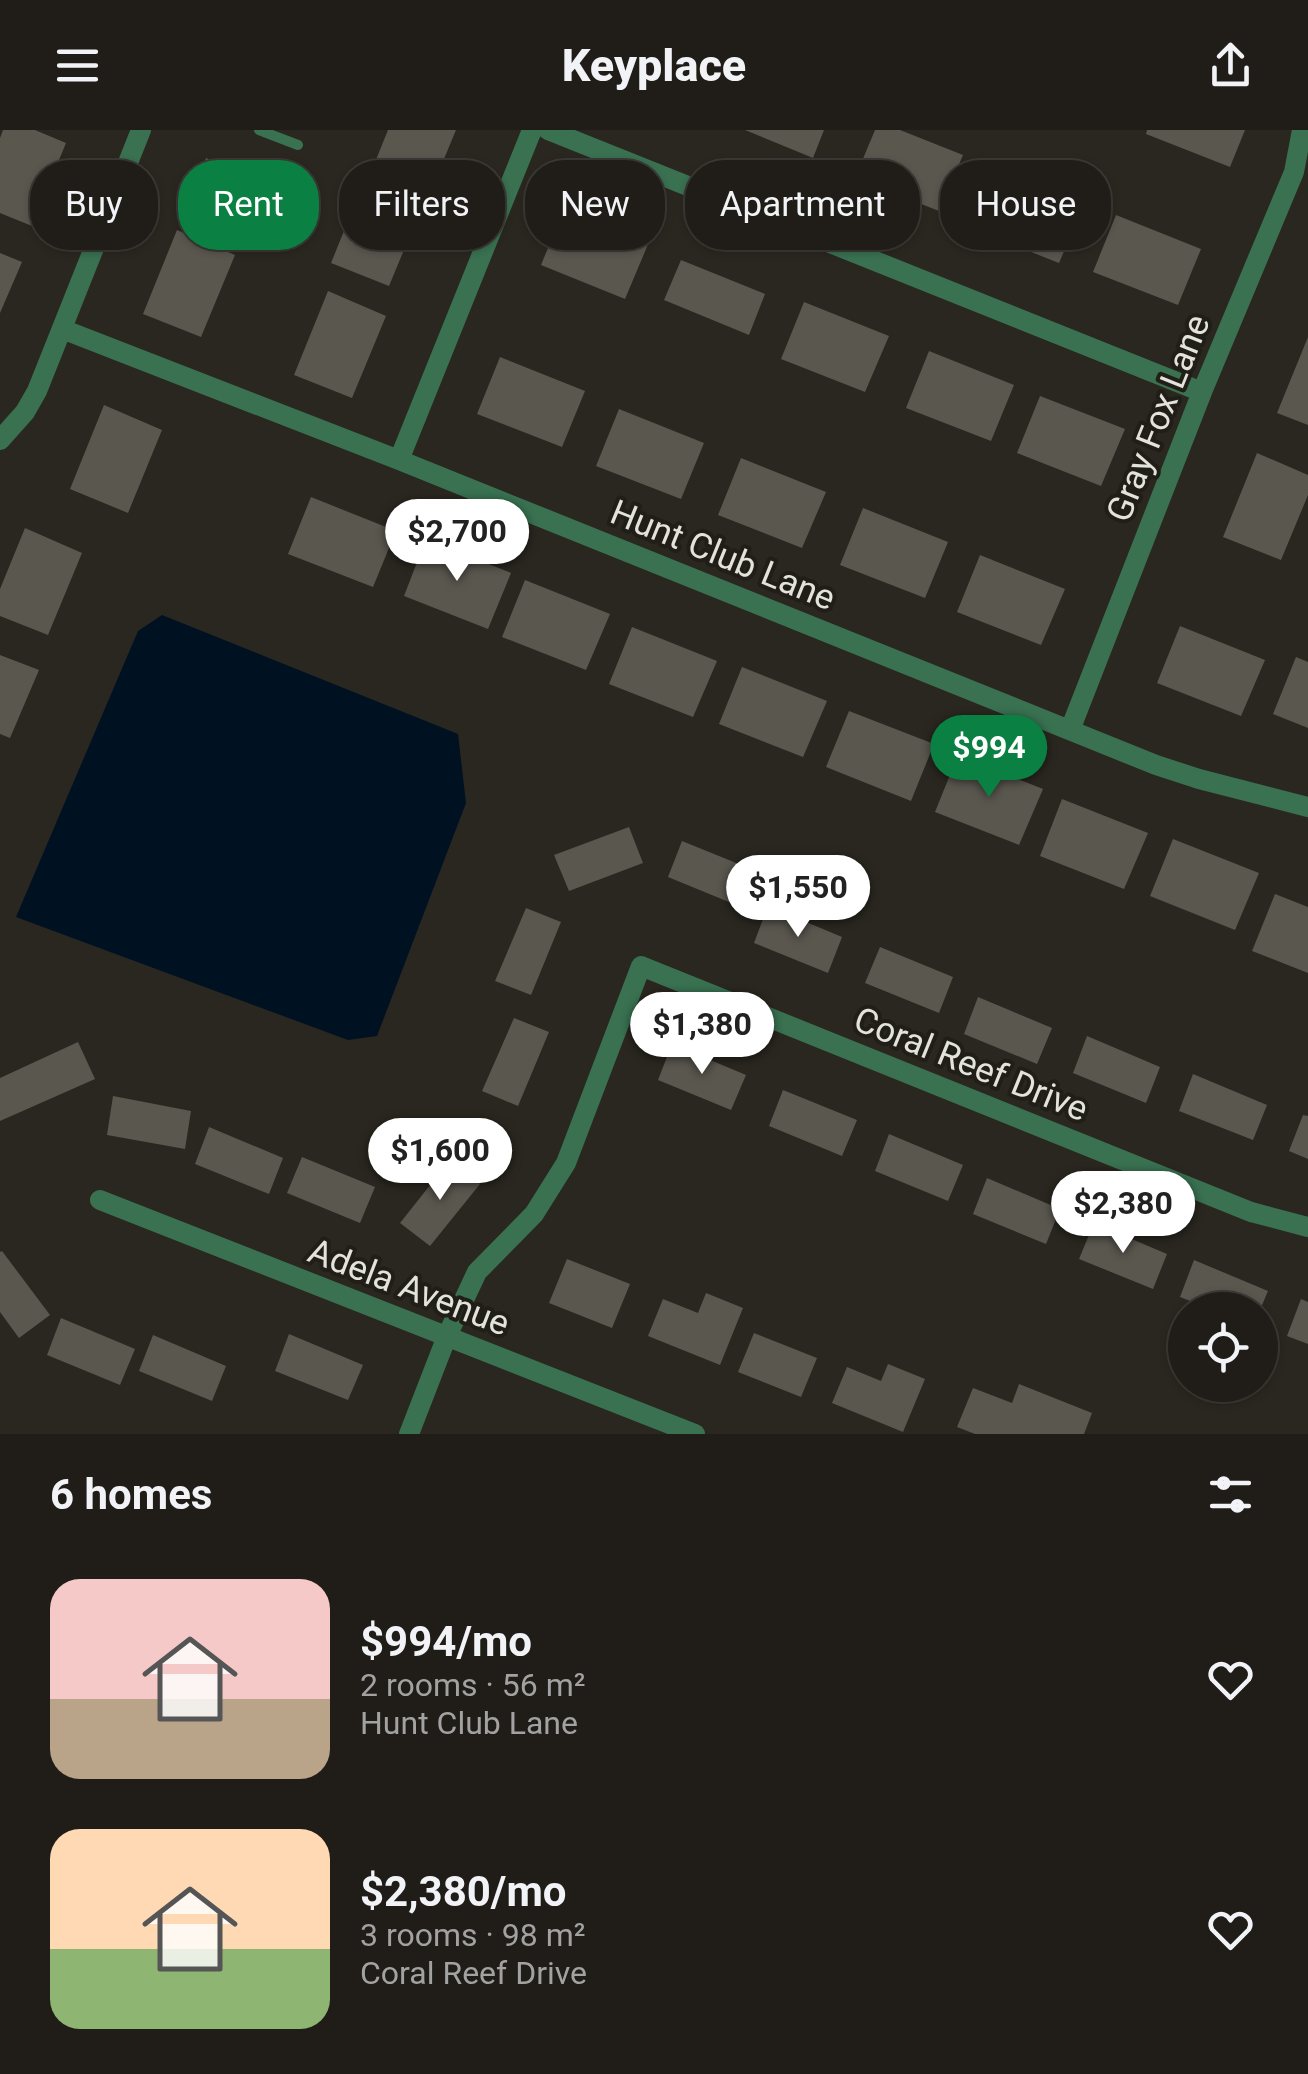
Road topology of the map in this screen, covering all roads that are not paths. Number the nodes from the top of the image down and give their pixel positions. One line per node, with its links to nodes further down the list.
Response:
1 (141, 130): 7 (street)
2 (259, 130): 6 (lane)
3 (532, 130): 10 (street)
4 (548, 130): 8 (street)
5 (1302, 130): 8 (street, Gray Fox Lane)
6 (298, 145)
7 (62, 328): 9 (street); 10 (street, Hunt Club Lane)
8 (1202, 392): 11 (street, Gray Fox Lane)
9 (0, 440)
10 (399, 460): 11 (street, Hunt Club Lane)
11 (1070, 730): 12 (street, Hunt Club Lane)
12 (1308, 807)
13 (100, 1200): 15 (street, Adela Avenue)
14 (1308, 1228): 15 (street, Coral Reef Drive)
15 (446, 1336): 16 (street); 17 (street, Adela Avenue)
16 (408, 1434)
17 (695, 1434)

